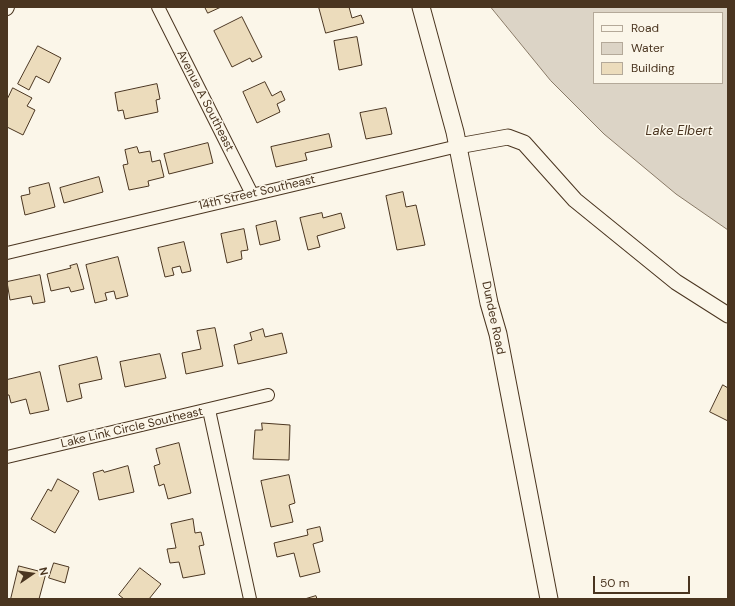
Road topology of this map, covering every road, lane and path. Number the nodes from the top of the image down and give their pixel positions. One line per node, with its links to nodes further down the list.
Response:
1 (158, 7): 4 (street, Avenue A Southeast)
2 (421, 7): 3 (main road, Dundee Road)
3 (458, 146): 4 (street, 14th Street Southeast); 6 (street, 14th Street Southeast); 11 (main road, Dundee Road)
4 (252, 194): 5 (street, 14th Street Southeast)
5 (7, 253)
6 (728, 315)
7 (268, 395): 8 (street)
8 (209, 410): 9 (street, Lake Link Circle Southeast); 10 (street, Lake Link Circle Southeast)
9 (7, 457)
10 (246, 598)
11 (549, 599)

